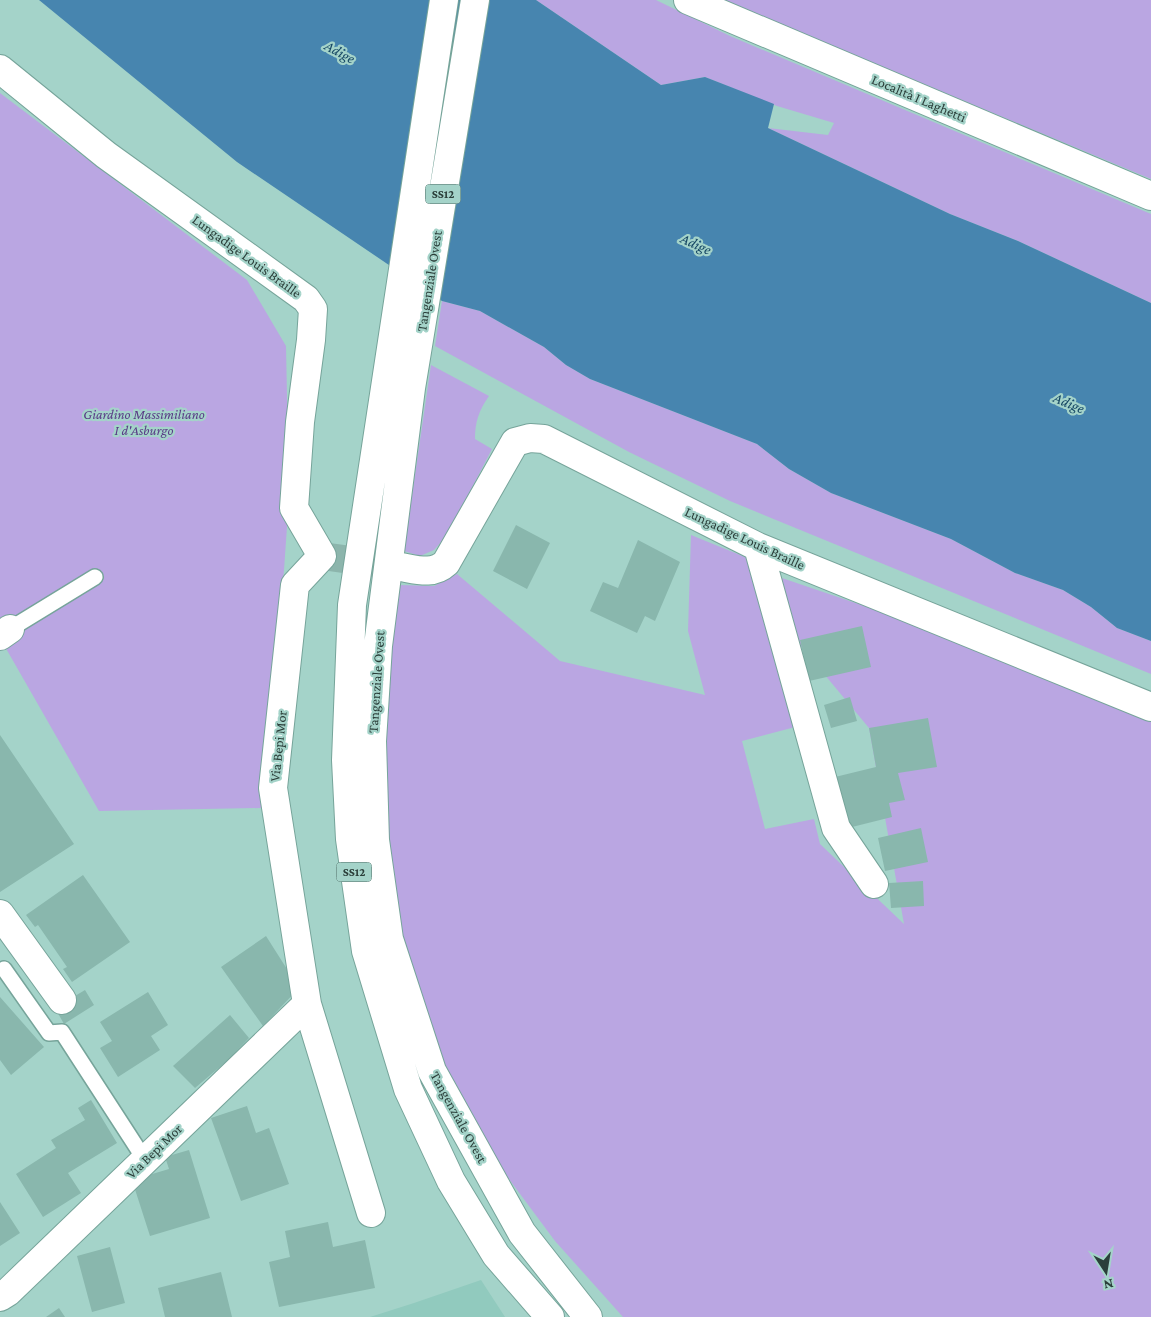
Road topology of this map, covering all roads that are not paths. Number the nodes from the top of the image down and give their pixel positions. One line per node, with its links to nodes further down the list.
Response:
1 (444, 0): 6 (main road, Tangenziale Ovest / SS12)
2 (475, 0): 6 (main road, Tangenziale Ovest / SS12)
3 (688, 0): 5 (main road, Località I Laghetti)
4 (0, 69): 8 (main road, Lungadige Louis Braille)
5 (1151, 196)
6 (400, 384): 20 (main road, Tangenziale Ovest / SS12); 22 (main road, Tangenziale Ovest / SS12)
7 (758, 547): 9 (main road, Lungadige Louis Braille); 12 (main road, Lungadige Louis Braille); 13 (main road)
8 (322, 556): 17 (main road, Via Bepi Mor)
9 (401, 567)
10 (95, 577): 11 (lane)
11 (5, 632)
12 (1151, 707)
13 (874, 884)
14 (0, 914): 16 (main road)
15 (4, 969): 18 (lane)
16 (62, 1000)
17 (308, 1004): 18 (main road, Via Bepi Mor); 19 (main road, Via Bepi Mor)
18 (145, 1160): 21 (main road, Via Bepi Mor)
19 (371, 1213)
20 (522, 1233): 23 (main road, Tangenziale Ovest / SS12); 24 (main road)
21 (0, 1297)
22 (550, 1317)
23 (588, 1317)
24 (610, 1317)

